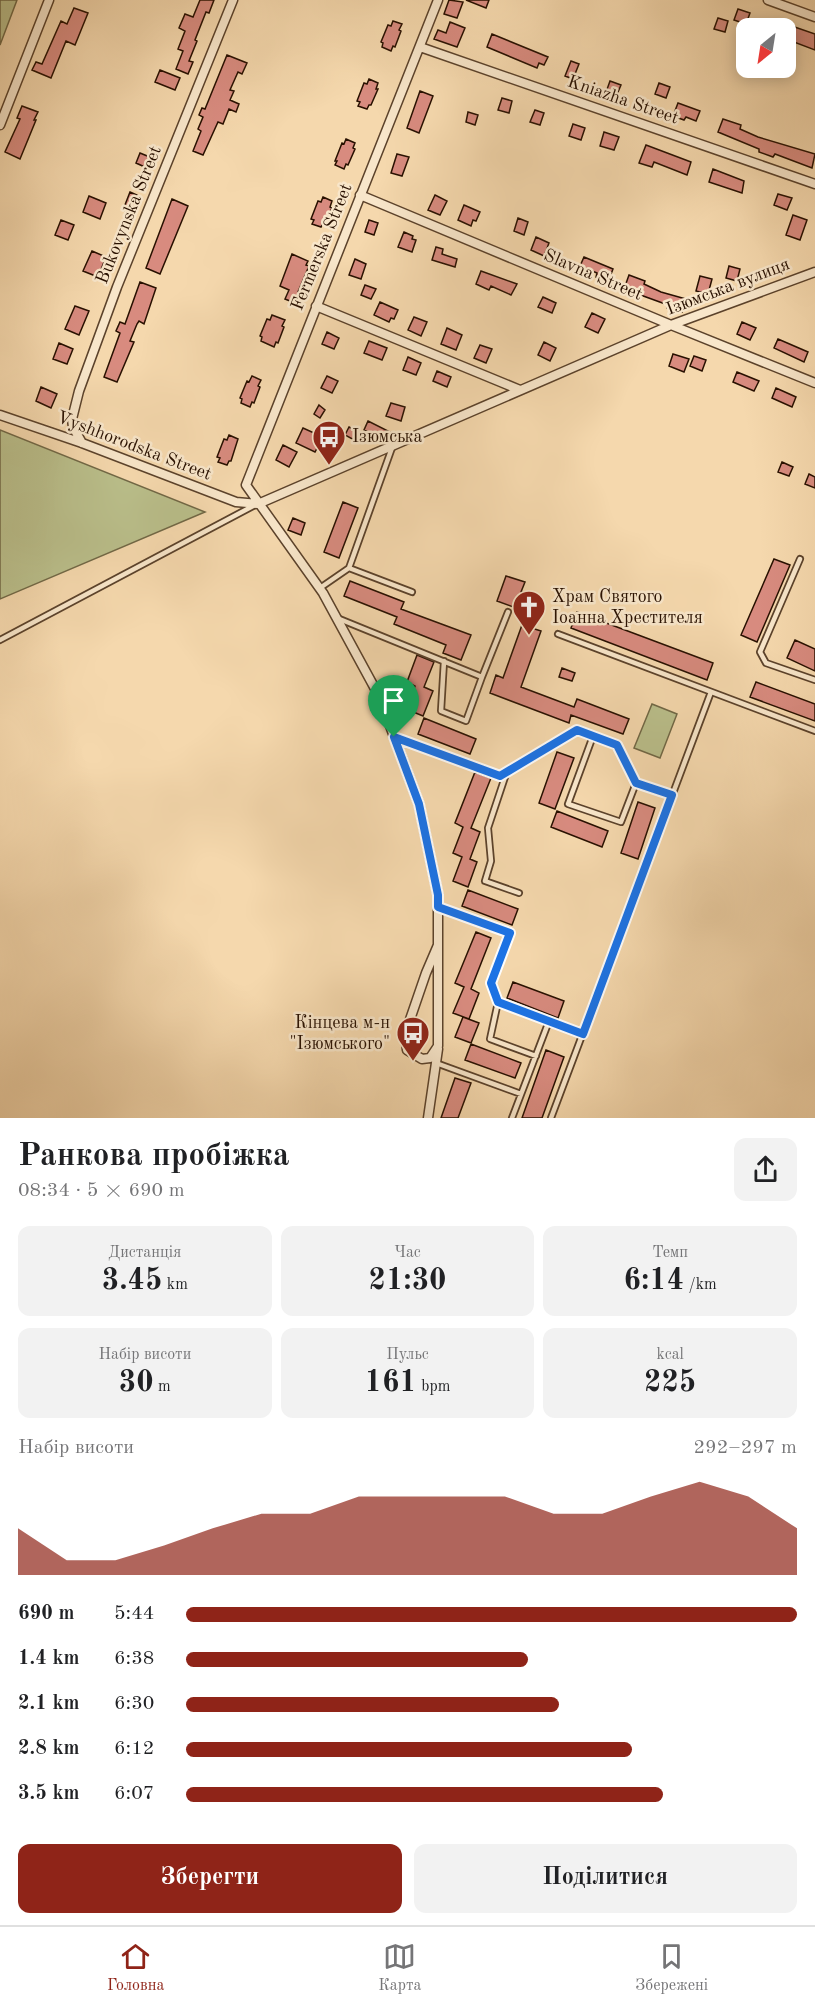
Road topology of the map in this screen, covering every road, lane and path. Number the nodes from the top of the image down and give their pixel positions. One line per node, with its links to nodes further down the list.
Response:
1 (49, 0): 7 (street)
2 (233, 0): 16 (street, Bukovynska Street)
3 (438, 0): 6 (street, Fermerska Street)
4 (768, 0): 5 (street)
5 (815, 17)
6 (420, 46): 8 (street, Kniazha Street); 9 (street, Fermerska Street)
7 (0, 125)
8 (815, 184)
9 (360, 195): 11 (street, Fermerska Street); 12 (street, Slavna Street)
10 (815, 272): 12 (street, Ізюмська вулиця)
11 (316, 306): 14 (street); 18 (street, Fermerska Street)
12 (671, 325): 13 (street, Slavna Street); 14 (street, Ізюмська вулиця)
13 (815, 383)
14 (520, 390): 17 (street, Ізюмська вулиця)
15 (0, 415): 16 (street, Vyshhorodska Street)
16 (82, 443): 18 (street, Vyshhorodska Street)
17 (393, 445): 18 (street, Ізюмська вулиця); 20 (lane)
18 (258, 504): 21 (street); 26 (lane)
19 (800, 559): 29 (lane)
20 (349, 568): 21 (lane); 22 (lane)
21 (320, 588): 24 (street)
22 (412, 592)
23 (508, 612): 28 (lane)
24 (337, 618): 27 (lane); 33 (street)
25 (558, 634): 30 (lane)
26 (0, 640)
27 (444, 661): 28 (lane); 28 (lane)
28 (482, 676)
29 (815, 680)
30 (711, 692): 31 (lane); 36 (lane)
31 (815, 732)
32 (593, 736): 34 (lane); 35 (lane); 35 (lane)
33 (394, 737): 34 (lane); 38 (street)
34 (507, 771): 37 (lane)
35 (636, 783): 36 (lane)
36 (672, 795): 42 (lane)
37 (519, 893)
38 (438, 907): 39 (street); 40 (lane)
39 (438, 945): 43 (street); 43 (street)
40 (498, 1002): 41 (lane); 44 (lane)
41 (549, 1021): 42 (lane); 44 (lane)
42 (583, 1034): 49 (lane)
43 (438, 1046): 45 (street)
44 (536, 1056): 46 (lane)
45 (436, 1063): 46 (lane); 47 (street)
46 (521, 1094): 48 (lane)
47 (428, 1118)
48 (512, 1118)
49 (551, 1118)

